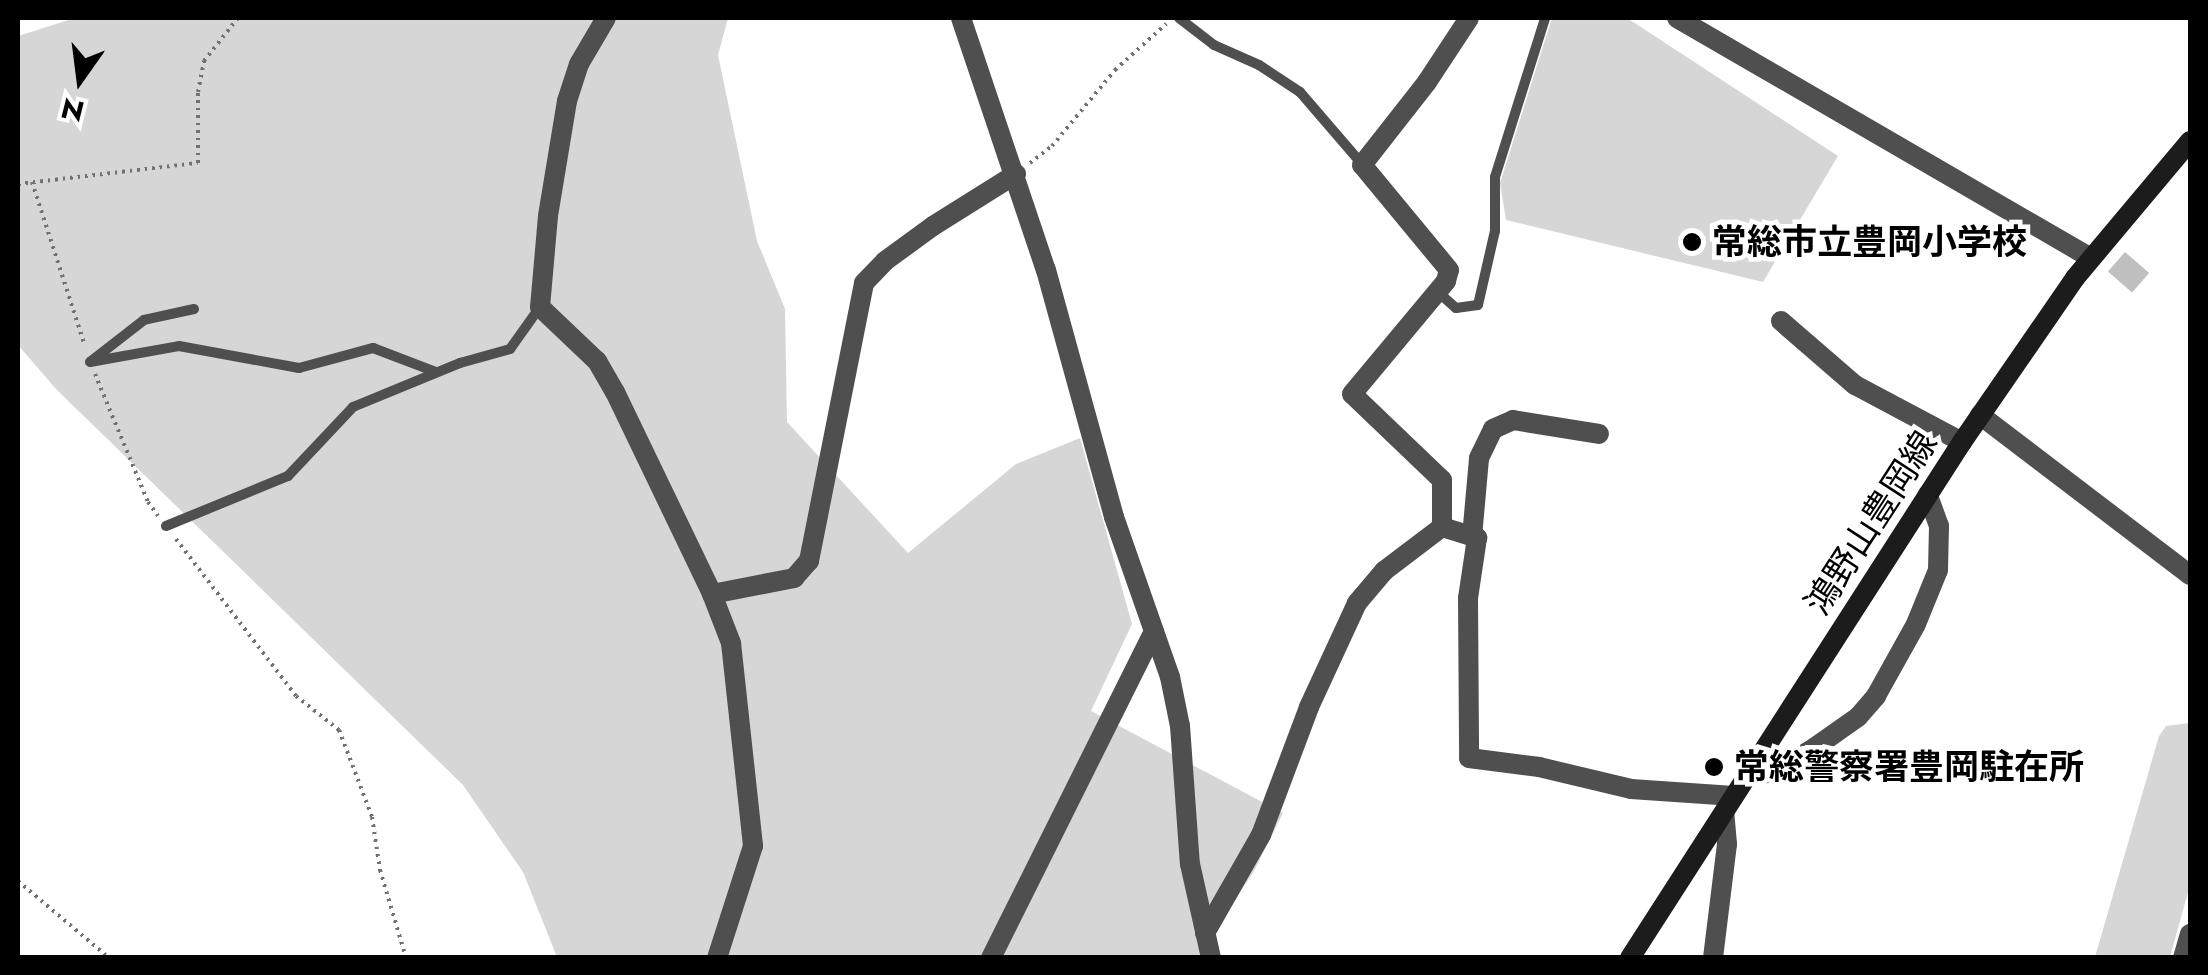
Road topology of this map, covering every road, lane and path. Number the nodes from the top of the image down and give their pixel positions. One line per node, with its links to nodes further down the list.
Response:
1 (238, 18): 11 (path)
2 (606, 18): 15 (street)
3 (962, 18): 10 (street)
4 (1176, 18): 9 (lane); 10 (path)
5 (1469, 18): 9 (street)
6 (1545, 18): 14 (lane)
7 (1677, 18): 13 (street)
8 (2190, 141): 13 (main road, 鴻野山豊岡線)
9 (1362, 165): 14 (street)
10 (1016, 174): 28 (street); 29 (street)
11 (32, 182): 12 (path); 18 (path)
12 (18, 184)
13 (2091, 258): 20 (main road, 鴻野山豊岡線)
14 (1437, 292): 25 (street)
15 (540, 307): 19 (lane); 28 (street)
16 (194, 308): 18 (lane)
17 (1781, 321): 22 (street)
18 (90, 362): 19 (lane); 24 (path)
19 (436, 372): 24 (lane)
20 (1980, 415): 22 (main road, 鴻野山豊岡線); 27 (street)
21 (1599, 434): 26 (street)
22 (1962, 442): 23 (main road, 鴻野山豊岡線)
23 (1928, 495): 30 (main road, 鴻野山豊岡線); 30 (street)
24 (166, 526): 36 (path)
25 (1442, 528): 26 (street); 33 (street)
26 (1472, 537): 31 (street)
27 (2190, 575)
28 (712, 594): 37 (street)
29 (1154, 631): 33 (street); 38 (street)
30 (1746, 776): 31 (main road, 鴻野山豊岡線)
31 (1729, 804): 40 (main road, 鴻野山豊岡線); 41 (street)
32 (18, 880): 35 (path)
33 (1206, 933): 39 (street)
34 (2190, 934): 42 (street)
35 (109, 958)
36 (406, 958)
37 (716, 958)
38 (991, 958)
39 (1211, 958)
40 (1630, 958)
41 (1712, 958)
42 (2183, 958)

